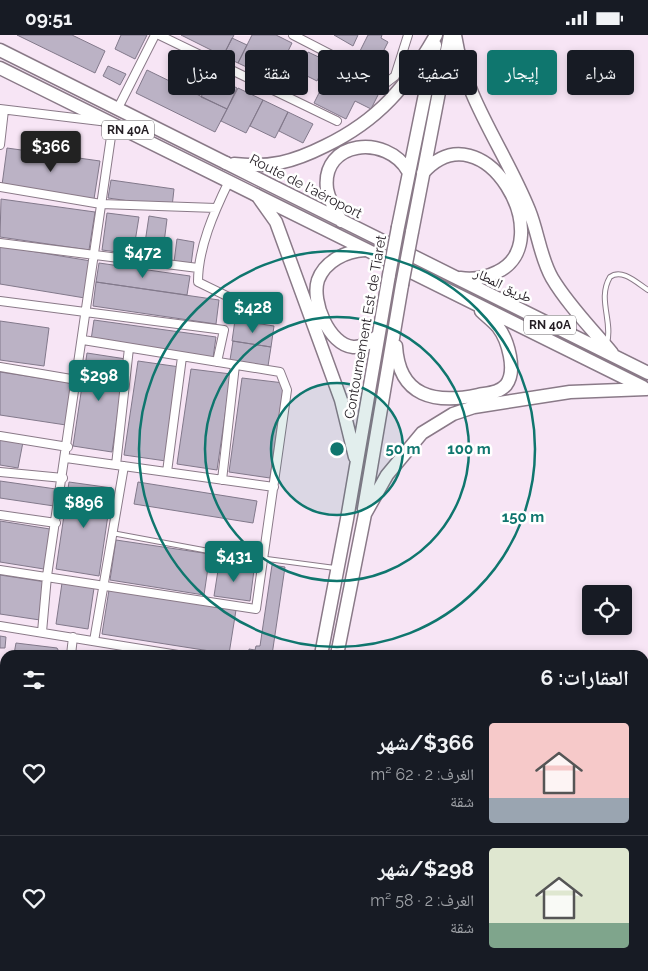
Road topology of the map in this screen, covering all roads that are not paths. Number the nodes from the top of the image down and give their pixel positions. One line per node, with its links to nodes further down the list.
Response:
1 (155, 35): 11 (street)
2 (159, 35): 12 (street)
3 (293, 35): 4 (street)
4 (408, 35)
5 (436, 35): 15 (main road); 16 (main road, Contournement Est de Tiaret)
6 (450, 35): 17 (main road, Contournement Est de Tiaret)
7 (455, 35): 39 (main road)
8 (0, 50): 11 (main road, RN 40A)
9 (0, 68): 13 (main road, RN 40A)
10 (2, 109): 13 (street); 14 (street)
11 (117, 110): 15 (main road, RN 40A)
12 (337, 121)
13 (113, 123): 18 (main road, RN 40A); 21 (street)
14 (0, 145)
15 (226, 163): 22 (main road, Route de l'aéroport / RN 40A)
16 (408, 171): 25 (main road); 37 (main road, Contournement Est de Tiaret, bridge)
17 (423, 173): 30 (main road); 36 (main road, Contournement Est de Tiaret, bridge)
18 (229, 181): 20 (main road, RN 40A); 23 (street)
19 (0, 187): 21 (street)
20 (256, 195): 24 (main road, RN 40A); 52 (main road)
21 (101, 204): 23 (street); 28 (street)
22 (314, 207): 24 (main road); 25 (main road, Route de l'aéroport / RN 40A)
23 (216, 208): 29 (street)
24 (307, 221): 27 (main road, RN 40A)
25 (340, 221): 30 (main road, Route de l'aéroport / RN 40A)
26 (0, 243): 28 (street)
27 (365, 250): 33 (main road, RN 40A); 37 (main road)
28 (94, 255): 29 (street); 34 (street)
29 (198, 268): 35 (street)
30 (452, 277): 41 (main road, طريق المطار / RN 40A)
31 (648, 290): 39 (lane)
32 (0, 301): 34 (street)
33 (472, 302): 36 (main road); 48 (main road, RN 40A)
34 (86, 312): 38 (street); 43 (street)
35 (272, 318)
36 (394, 326): 62 (main road, Contournement Est de Tiaret)
37 (378, 336): 52 (main road, Contournement Est de Tiaret)
38 (82, 340): 40 (street); 47 (street)
39 (606, 345): 41 (main road)
40 (129, 348): 42 (street); 53 (street)
41 (616, 356): 46 (main road, طريق المطار / RN 40A)
42 (182, 357): 43 (street); 55 (street)
43 (217, 362): 44 (street)
44 (235, 365): 57 (street); 58 (street)
45 (0, 367): 47 (street)
46 (648, 373)
47 (77, 380): 50 (street)
48 (647, 389): 62 (main road)
49 (0, 436): 50 (street)
50 (68, 447): 51 (street)
51 (66, 458): 53 (street); 56 (street)
52 (357, 463): 64 (main road, Contournement Est de Tiaret)
53 (120, 466): 55 (street); 61 (street)
54 (0, 472): 56 (street)
55 (167, 472): 57 (street)
56 (63, 478): 60 (street)
57 (222, 480): 58 (street)
58 (274, 487): 63 (street)
59 (0, 515): 60 (street)
60 (56, 523): 66 (street)
61 (112, 533): 63 (lane); 67 (street)
62 (356, 556): 75 (main road)
63 (264, 558): 64 (lane); 67 (street)
64 (338, 568): 74 (main road, Contournement Est de Tiaret)
65 (0, 570): 66 (street)
66 (47, 577): 67 (street); 69 (street)
67 (103, 585): 71 (street)
68 (0, 626): 69 (street)
69 (42, 632): 70 (street)
70 (73, 637): 71 (street); 72 (street)
71 (94, 641): 73 (street)
72 (72, 650)
73 (148, 650)
74 (321, 650)
75 (338, 650)

